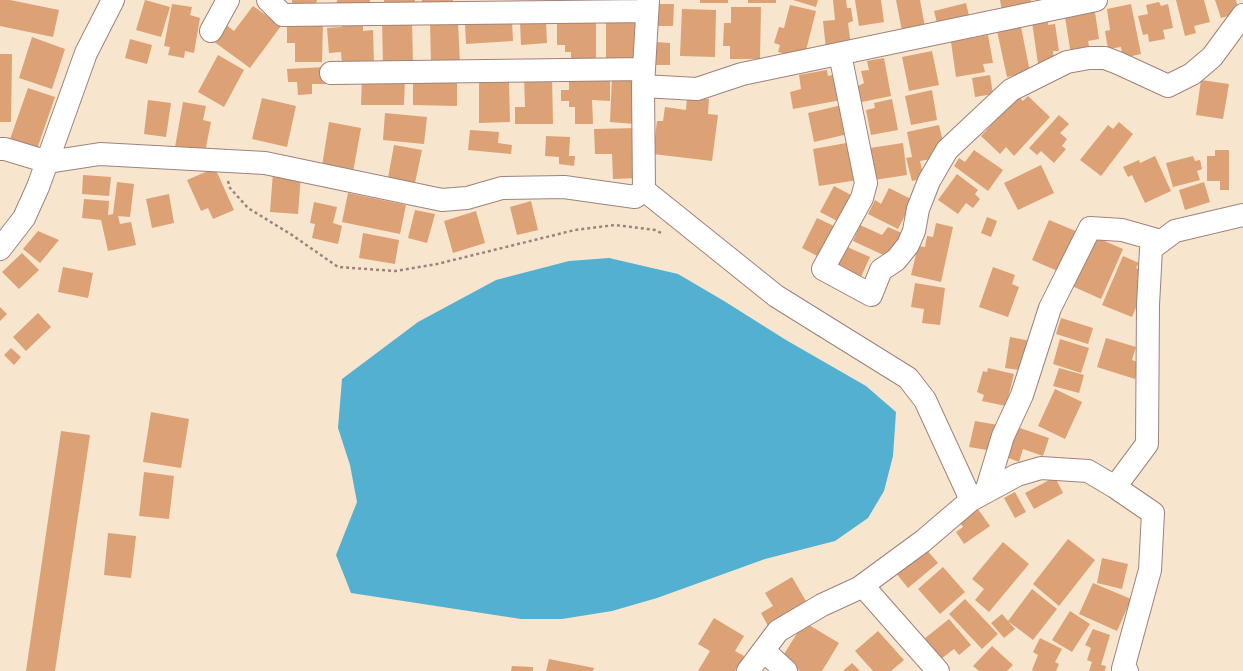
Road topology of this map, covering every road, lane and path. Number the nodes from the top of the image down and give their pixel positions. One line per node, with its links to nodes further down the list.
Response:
1 (113, 0): 13 (street)
2 (228, 0): 7 (street)
3 (268, 0): 5 (street)
4 (1095, 0): 8 (street)
5 (648, 6): 10 (street)
6 (1243, 15): 8 (street)
7 (211, 31)
8 (840, 54): 10 (street)
9 (331, 73): 10 (street)
10 (644, 77): 14 (street)
11 (0, 149): 13 (street)
12 (220, 160): 13 (street); 14 (street); 16 (path)
13 (48, 162): 18 (street)
14 (644, 190): 20 (street)
15 (1243, 215): 17 (street)
16 (668, 236)
17 (1161, 241): 19 (street); 20 (street)
18 (0, 249)
19 (1115, 487): 20 (street); 26 (street)
20 (978, 496): 21 (street)
21 (863, 586): 22 (street); 25 (street)
22 (764, 651): 23 (street); 24 (street)
23 (748, 671)
24 (786, 671)
25 (938, 671)
26 (1127, 671)

